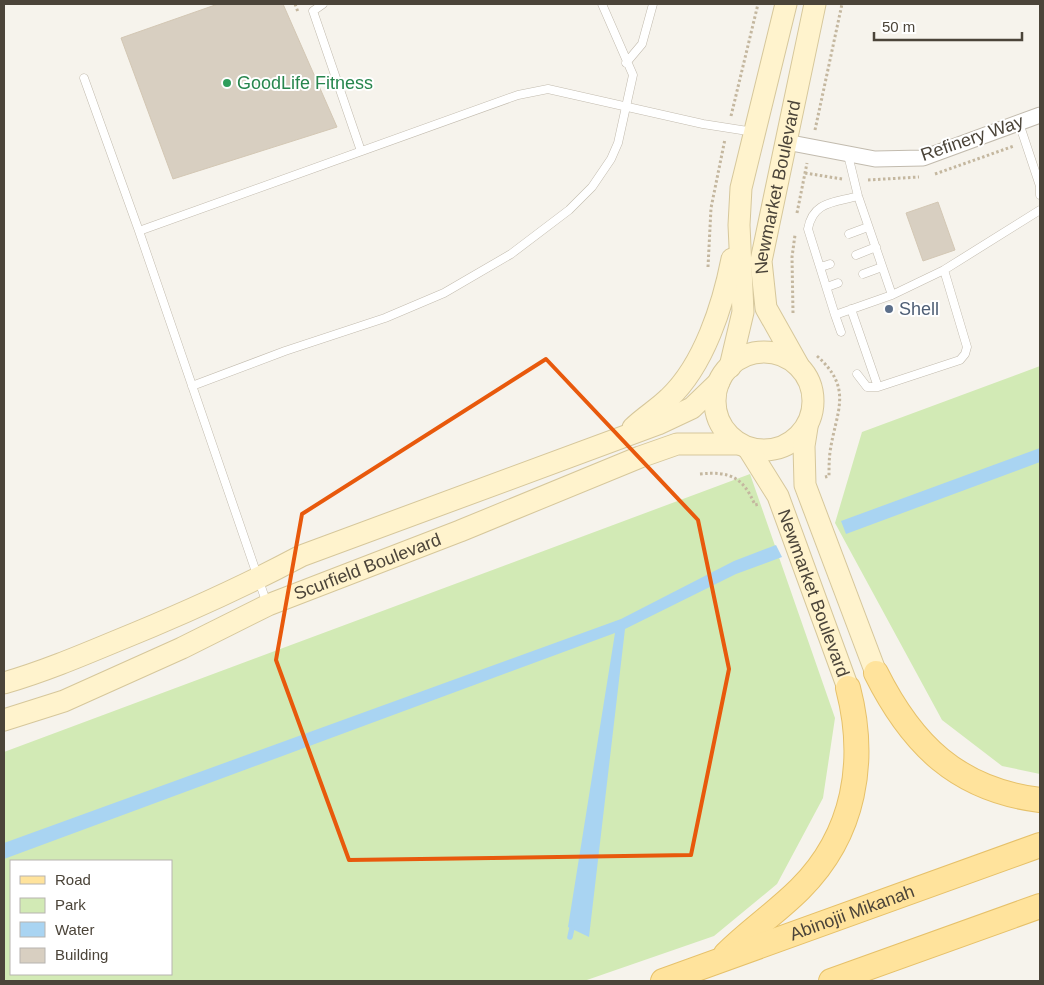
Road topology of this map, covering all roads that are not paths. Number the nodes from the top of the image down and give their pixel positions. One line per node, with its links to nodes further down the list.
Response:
1 (324, 4): 13 (lane)
2 (602, 4): 6 (lane)
3 (653, 4): 6 (lane)
4 (786, 4): 11 (street, Newmarket Boulevard)
5 (815, 4): 12 (street, Newmarket Boulevard)
6 (626, 63): 8 (lane)
7 (84, 78): 20 (lane)
8 (627, 106): 11 (lane); 13 (lane); 40 (lane)
9 (1040, 115): 10 (street, Refinery Way)
10 (1020, 122): 14 (street, Refinery Way); 15 (lane)
11 (754, 132): 18 (street, Newmarket Boulevard)
12 (786, 142): 14 (street, Refinery Way); 37 (street, Newmarket Boulevard)
13 (361, 151): 20 (lane)
14 (848, 155): 16 (lane)
15 (1040, 195)
16 (858, 196): 19 (lane); 23 (lane)
17 (1040, 210): 29 (lane)
18 (739, 226): 38 (street, Newmarket Boulevard); 43 (street)
19 (868, 227): 21 (lane); 24 (lane)
20 (139, 231): 40 (lane)
21 (849, 234)
22 (822, 243): 23 (lane)
23 (814, 246): 28 (lane)
24 (876, 247): 25 (lane); 27 (lane)
25 (856, 254)
26 (830, 264): 28 (lane)
27 (882, 266): 30 (lane); 33 (lane)
28 (821, 268): 32 (lane)
29 (944, 270): 33 (lane); 41 (lane)
30 (862, 274)
31 (838, 283): 32 (lane)
32 (827, 287): 35 (lane)
33 (892, 295): 34 (lane)
34 (851, 308): 35 (lane); 41 (lane)
35 (835, 315): 36 (lane)
36 (841, 332)
37 (798, 365): 38 (street); 42 (street)
38 (725, 374): 43 (street, Scurfield Boulevard); 44 (street)
39 (857, 374): 41 (lane)
40 (192, 386): 45 (lane)
41 (878, 387)
42 (807, 427): 44 (street); 47 (street, Newmarket Boulevard)
43 (622, 439): 45 (street, Scurfield Boulevard)
44 (743, 446): 46 (street, Scurfield Boulevard); 49 (street, Newmarket Boulevard)
45 (258, 579): 46 (lane); 48 (street, Scurfield Boulevard)
46 (268, 605): 50 (street, Scurfield Boulevard)
47 (876, 673): 51 (main road)
48 (4, 683)
49 (848, 688): 54 (main road)
50 (4, 720)
51 (1040, 800)
52 (1040, 845): 54 (main road, Abinojii Mikanah)
53 (1040, 906): 56 (main road)
54 (717, 962): 55 (main road, Abinojii Mikanah)
55 (664, 981)
56 (831, 981)

